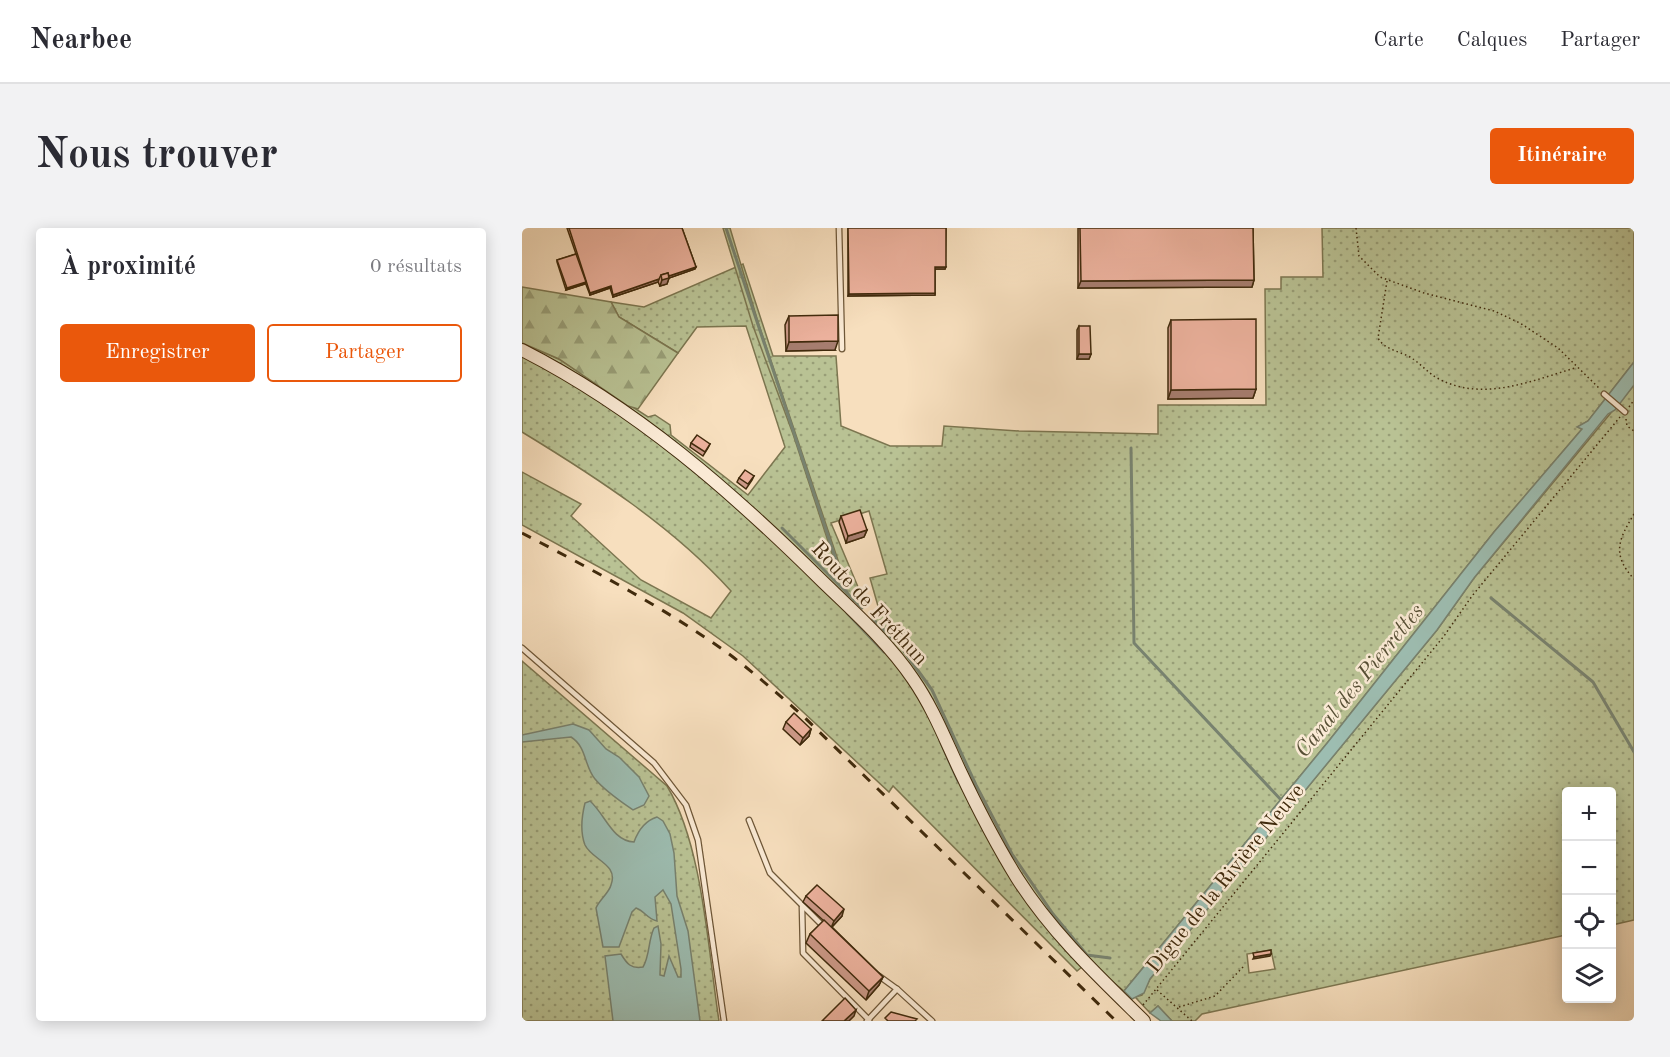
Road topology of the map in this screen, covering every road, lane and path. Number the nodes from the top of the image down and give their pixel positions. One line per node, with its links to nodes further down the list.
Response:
1 (839, 228): 4 (lane)
2 (1356, 228): 3 (path)
3 (1387, 281): 6 (path); 6 (path)
4 (842, 349)
5 (522, 350): 22 (street, Route de Fréthun)
6 (1576, 367): 7 (path)
7 (1604, 394): 9 (lane)
8 (1634, 400): 9 (path, Digue de la Rivière Neuve)
9 (1625, 412): 10 (path); 20 (path, Digue de la Rivière Neuve)
10 (1634, 431)
11 (1634, 514): 12 (path)
12 (1634, 579)
13 (522, 648): 24 (lane)
14 (749, 820): 15 (lane)
15 (802, 907): 16 (lane); 23 (lane)
16 (828, 931)
17 (1245, 965): 21 (path)
18 (871, 972): 19 (lane)
19 (897, 989): 23 (lane); 25 (lane)
20 (1157, 990): 21 (path); 22 (path, Digue de la Rivière Neuve)
21 (1179, 1007): 26 (path)
22 (1136, 1014)
23 (868, 1020)
24 (724, 1021)
25 (932, 1021)
26 (1192, 1021)

